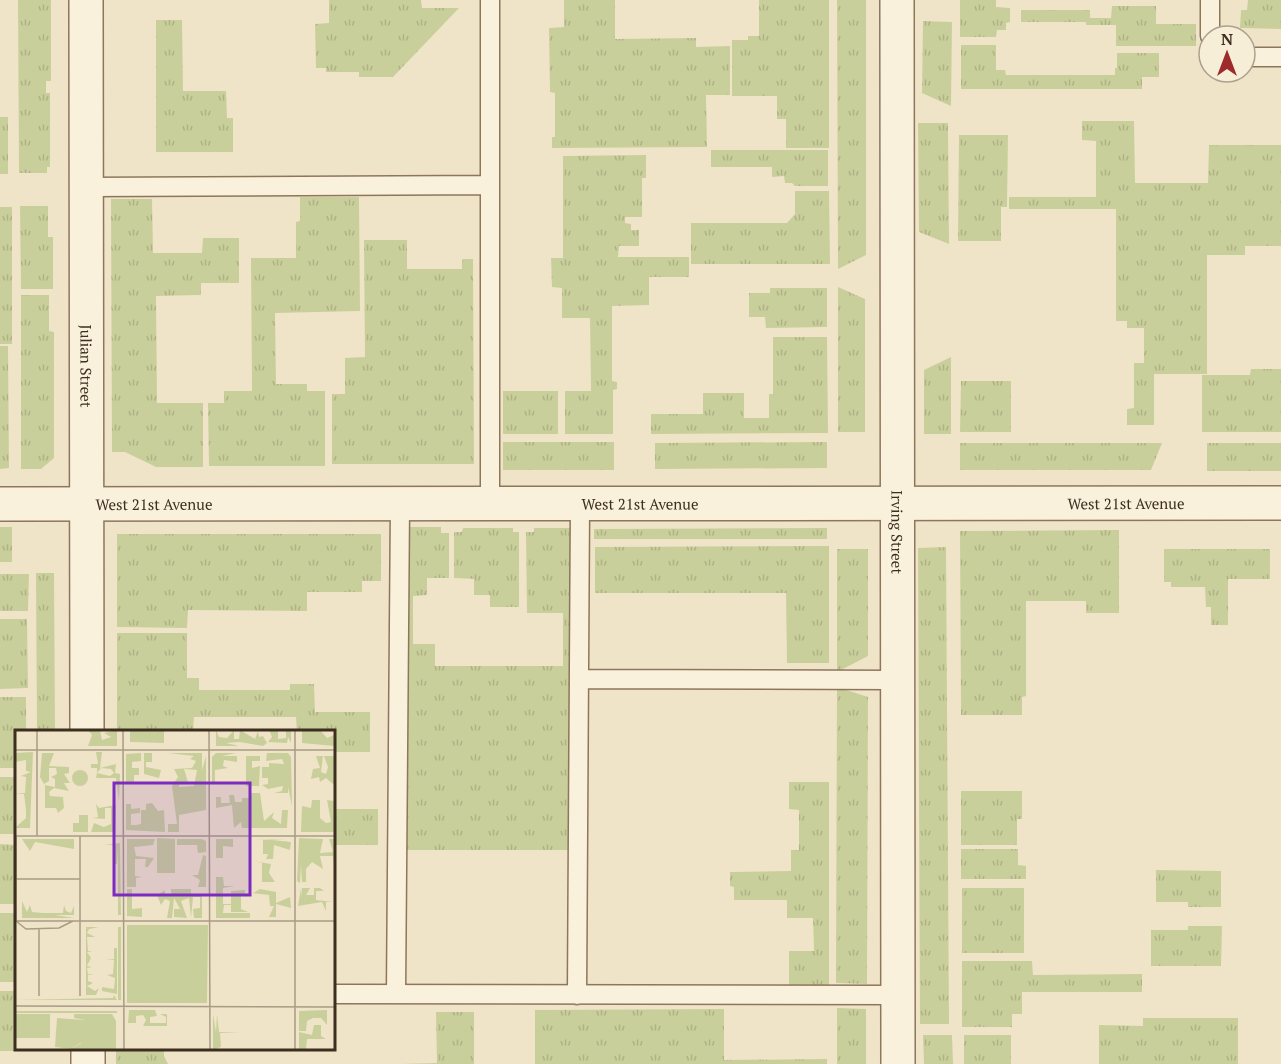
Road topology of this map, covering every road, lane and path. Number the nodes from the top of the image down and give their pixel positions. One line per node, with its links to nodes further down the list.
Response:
1 (86, 0): 9 (street, Julian Street)
2 (490, 0): 8 (lane)
3 (897, 0): 12 (street, Irving Street)
4 (1210, 0): 5 (lane)
5 (1210, 24)
6 (1257, 57): 7 (lane)
7 (1281, 57)
8 (490, 185): 9 (lane); 10 (lane)
9 (86, 187): 15 (street, Julian Street)
10 (490, 503): 11 (street, West 21st Avenue); 16 (street, West 21st Avenue)
11 (580, 503): 12 (street, West 21st Avenue); 17 (lane)
12 (897, 503): 13 (street, West 21st Avenue); 18 (street, Irving Street)
13 (1281, 503)
14 (0, 504): 15 (street, West 21st Avenue)
15 (87, 504): 16 (street, West 21st Avenue); 19 (street, Julian Street)
16 (400, 504): 21 (lane)
17 (579, 679): 18 (lane); 22 (lane)
18 (897, 680): 23 (street, Irving Street)
19 (87, 730)
20 (334, 994): 21 (lane)
21 (396, 994): 22 (lane)
22 (577, 995): 23 (lane)
23 (897, 995): 24 (street, Irving Street)
24 (898, 1064)

